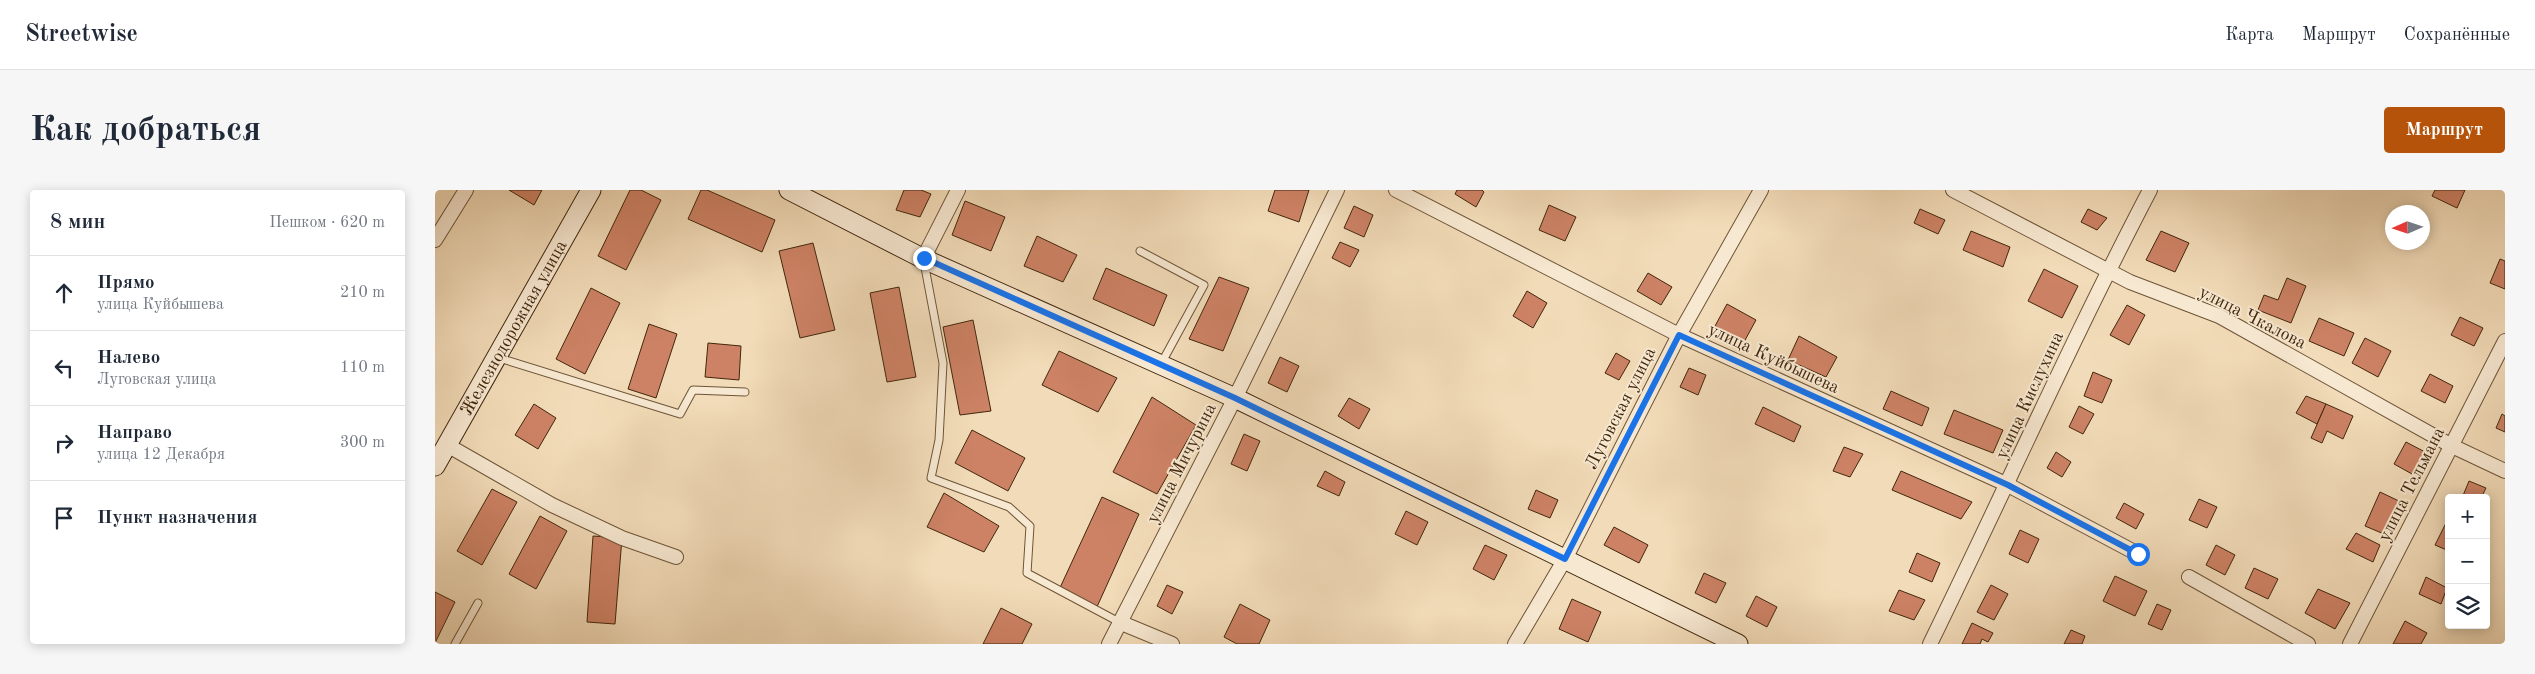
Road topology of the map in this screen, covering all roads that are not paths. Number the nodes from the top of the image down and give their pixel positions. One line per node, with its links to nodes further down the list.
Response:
1 (466, 190): 10 (street)
2 (591, 190): 16 (street, Железнодорожная улица)
3 (789, 190): 12 (street)
4 (958, 190): 12 (street)
5 (1337, 190): 19 (street, улица Мичурина)
6 (1396, 190): 14 (street, улица Куйбышева)
7 (1761, 190): 14 (street, Луговская улица)
8 (1953, 190): 13 (street, улица Чкалова)
9 (2150, 190): 13 (street, улица Кислухина)
10 (435, 240)
11 (1140, 251): 17 (lane)
12 (924, 258): 17 (street); 30 (lane)
13 (2109, 270): 21 (street, улица Чкалова); 24 (street, улица Кислухина)
14 (1679, 335): 24 (street, улица Куйбышева); 27 (street, Луговская улица)
15 (2505, 341): 21 (street, улица Тельмана)
16 (497, 357): 18 (lane); 20 (street, Железнодорожная улица)
17 (1161, 364): 19 (street)
18 (745, 392)
19 (1235, 398): 27 (street); 30 (street, улица Мичурина)
20 (447, 445): 22 (street, Железнодорожная улица); 26 (street)
21 (2452, 446): 23 (street, улица Чкалова); 38 (street, улица Тельмана)
22 (436, 463)
23 (2505, 471)
24 (2008, 485): 25 (street, улица Куйбышева); 36 (street, улица Кислухина)
25 (2138, 554)
26 (676, 557)
27 (1565, 559): 34 (street, Луговская улица); 35 (street)
28 (2189, 577): 37 (street)
29 (478, 602): 31 (lane)
30 (1119, 622): 32 (street, улица Мичурина); 33 (street)
31 (455, 644)
32 (1109, 644)
33 (1173, 644)
34 (1515, 644)
35 (1738, 644)
36 (1930, 644)
37 (2308, 644)
38 (2350, 644)

